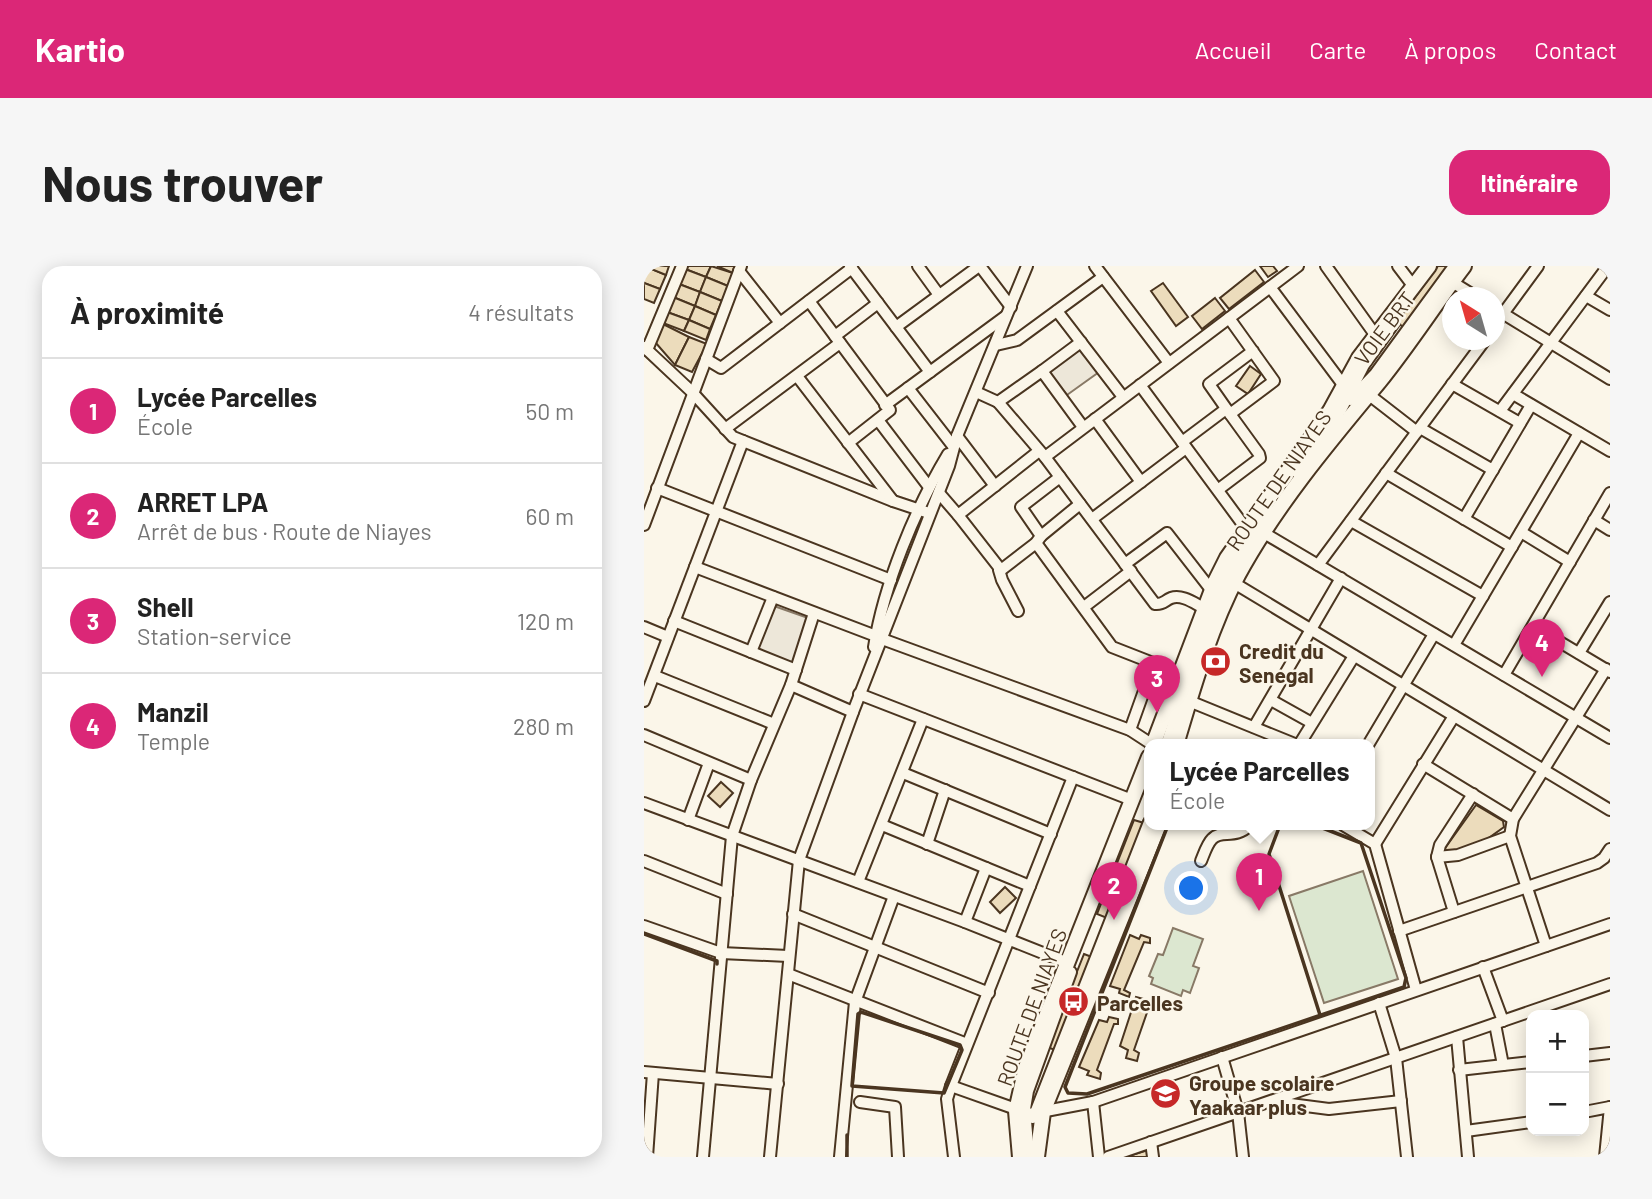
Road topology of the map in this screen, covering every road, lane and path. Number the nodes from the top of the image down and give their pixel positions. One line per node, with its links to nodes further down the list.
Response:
1 (682, 266): 39 (street)
2 (918, 266): 22 (street)
3 (980, 266): 22 (street); 28 (street)
4 (1027, 266): 28 (street)
5 (1095, 266): 17 (street)
6 (1325, 266): 34 (street)
7 (1398, 266): 19 (street)
8 (1429, 266): 19 (main road, ROUTE DE NIAYES)
9 (1436, 266): 60 (street, VOIE BRT)
10 (1454, 266): 60 (street, VOIE BRT)
11 (1464, 266): 18 (main road, ROUTE DE NIAYES)
12 (1538, 266): 26 (street)
13 (1608, 266): 23 (street)
14 (851, 267): 24 (street); 25 (street)
15 (740, 268): 32 (street); 42 (street)
16 (1291, 268): 20 (street)
17 (1103, 277): 29 (street); 43 (street)
18 (1452, 282): 21 (street); 54 (main road, ROUTE DE NIAYES)
19 (1414, 286): 34 (main road, ROUTE DE NIAYES)
20 (1270, 287): 31 (street); 50 (street)
21 (1460, 287)
22 (939, 295): 33 (street)
23 (1586, 296): 27 (street); 37 (street)
24 (809, 301): 32 (street); 35 (street)
25 (878, 303): 33 (street); 35 (street)
26 (1505, 303)
27 (1610, 310)
28 (1010, 311): 38 (street); 45 (street)
29 (1057, 311): 36 (street); 38 (street)
30 (1505, 314): 37 (street)
31 (1229, 318): 41 (street); 43 (street)
32 (780, 323): 42 (street)
33 (896, 327): 45 (street)
34 (1376, 335): 50 (main road, ROUTE DE NIAYES)
35 (838, 340): 46 (street); 58 (street)
36 (1081, 342): 44 (street); 56 (street)
37 (1552, 342): 47 (street); 55 (street)
38 (996, 345): 52 (street)
39 (645, 348): 53 (street)
40 (1478, 350): 48 (street)
41 (1253, 351): 62 (street); 62 (street)
42 (706, 359): 53 (street)
43 (1168, 363): 49 (street)
44 (1042, 371): 57 (street); 66 (street)
45 (930, 372): 51 (street)
46 (797, 376): 67 (street); 72 (street)
47 (1610, 379)
48 (1452, 384): 61 (street); 68 (street)
49 (1140, 385): 56 (street); 73 (street)
50 (1344, 386): 95 (main road, ROUTE DE NIAYES)
51 (908, 388): 58 (street); 71 (street)
52 (976, 392): 57 (street); 71 (street)
53 (692, 393): 67 (street); 83 (street)
54 (1368, 394): 68 (street); 98 (main road, ROUTE DE NIAYES)
55 (1513, 394): 59 (street); 61 (street)
56 (1123, 397): 63 (street)
57 (998, 402): 75 (street)
58 (885, 405): 64 (street)
59 (1531, 405): 65 (street); 69 (street)
60 (1341, 410): 152 (street, VOIE BRT)
61 (1500, 411): 65 (street)
62 (1228, 412): 73 (street); 81 (street)
63 (1095, 419): 66 (street); 79 (street)
64 (878, 420): 72 (street); 82 (street)
65 (1520, 423): 76 (street)
66 (1083, 428): 75 (street)
67 (725, 429): 70 (street)
68 (1418, 430): 76 (street); 77 (street)
69 (1579, 433): 74 (street); 97 (street)
70 (743, 441): 85 (street); 87 (street)
71 (955, 441): 80 (street); 82 (street)
72 (848, 443): 85 (street)
73 (1184, 445): 79 (street); 81 (street)
74 (1610, 451)
75 (1042, 454): 78 (street); 80 (street)
76 (1493, 470): 91 (street)
77 (1386, 473): 91 (street); 93 (street)
78 (1060, 477): 86 (street); 99 (street)
79 (1141, 482): 90 (street)
80 (995, 486): 89 (street)
81 (1219, 489): 95 (street)
82 (934, 490): 88 (street); 89 (street)
83 (652, 491): 87 (street); 94 (street)
84 (1610, 493): 92 (street)
85 (893, 501): 88 (street)
86 (1080, 504): 90 (street); 99 (street)
87 (716, 510): 103 (street); 107 (street)
88 (924, 512): 107 (street); 123 (street)
89 (957, 515): 105 (street)
90 (1092, 519): 104 (street)
91 (1465, 519): 100 (street)
92 (1594, 520): 96 (street); 101 (street)
93 (1351, 521): 102 (street); 110 (street)
94 (644, 525)
95 (1247, 530): 109 (main road, ROUTE DE NIAYES)
96 (1610, 530)
97 (1521, 532): 100 (street); 101 (street)
98 (1264, 533): 102 (street); 108 (main road, ROUTE DE NIAYES)
99 (1039, 540): 105 (street); 113 (street)
100 (1512, 547): 110 (street)
101 (1570, 562): 118 (street)
102 (1318, 565): 106 (street)
103 (695, 567): 111 (street); 117 (street)
104 (1128, 568): 109 (street); 113 (street); 114 (street)
105 (999, 570): 115 (street)
106 (1341, 578): 120 (street); 121 (street)
107 (891, 580): 123 (street)
108 (1234, 583): 120 (street); 139 (main road, ROUTE DE NIAYES)
109 (1212, 591): 114 (main road, ROUTE DE NIAYES)
110 (1483, 596): 124 (street)
111 (773, 597): 116 (street); 125 (street)
112 (1610, 602): 126 (street)
113 (1084, 607): 128 (street)
114 (1206, 609): 131 (main road, ROUTE DE NIAYES)
115 (1018, 611)
116 (814, 613): 123 (street); 129 (street)
117 (674, 621): 122 (street); 125 (street)
118 (1533, 626): 126 (street); 132 (street)
119 (644, 627): 122 (street)
120 (1311, 629): 127 (street); 137 (street)
121 (1434, 634): 124 (street); 135 (street)
122 (668, 637): 133 (street)
123 (879, 637): 136 (street); 147 (street)
124 (1454, 645): 132 (street)
125 (751, 652): 129 (street)
126 (1579, 653): 130 (street)
127 (1354, 656): 135 (street); 145 (street)
128 (1154, 663): 131 (street); 147 (street)
129 (796, 670): 134 (street)
130 (1608, 670): 142 (street)
131 (1181, 674): 151 (main road, ROUTE DE NIAYES)
132 (1504, 675): 142 (street)
133 (655, 676): 138 (street); 144 (street)
134 (791, 685): 140 (street); 144 (street)
135 (1404, 685): 141 (street); 156 (street)
136 (859, 694): 140 (street); 143 (street)
137 (1271, 700): 145 (street); 146 (street)
138 (644, 701)
139 (1189, 701): 146 (street); 153 (main road, ROUTE DE NIAYES)
140 (853, 712): 184 (street)
141 (1454, 716): 158 (street); 160 (street)
142 (1576, 718): 149 (street); 160 (street)
143 (923, 719): 161 (street); 162 (street)
144 (774, 723): 163 (street)
145 (1312, 723): 155 (street)
146 (1254, 727): 154 (street)
147 (1130, 730): 150 (street)
148 (644, 735): 157 (street)
149 (1610, 738)
150 (1144, 739)
151 (1155, 739)
152 (1168, 739)
153 (1178, 739)
154 (1283, 739)
155 (1302, 739)
156 (1372, 739)
157 (709, 763): 163 (street); 171 (street)
158 (1423, 764): 166 (street); 181 (street)
159 (1144, 770): 167 (main road, ROUTE DE NIAYES)
160 (1543, 770): 169 (street); 170 (street)
161 (902, 773): 165 (street); 172 (street)
162 (1073, 777): 167 (street); 177 (street)
163 (751, 780): 178 (street)
164 (1144, 787): 233 (street)
165 (945, 790): 177 (street); 180 (street)
166 (1473, 794): 170 (street); 183 (street)
167 (1132, 800): 204 (main road, ROUTE DE NIAYES)
168 (645, 806): 171 (street)
169 (1610, 810)
170 (1513, 819): 179 (street)
171 (688, 820): 178 (street)
172 (882, 825): 180 (street); 188 (street)
173 (1146, 830): 233 (street)
174 (1157, 830): 233 (main road, ROUTE DE NIAYES)
175 (1245, 830): 186 (street)
176 (1351, 830): 181 (street)
177 (1051, 834): 189 (street)
178 (732, 836): 184 (street); 191 (street)
179 (1510, 836): 183 (street); 190 (street)
180 (927, 844): 187 (street)
181 (1375, 844): 198 (street)
182 (1610, 849): 190 (street)
183 (1437, 858): 193 (street)
184 (799, 860): 188 (street); 194 (street)
185 (644, 861): 191 (street)
186 (1201, 861)
187 (986, 868): 189 (street); 195 (street)
188 (858, 882): 192 (street)
189 (1030, 886): 199 (street)
190 (1527, 887): 193 (street); 200 (street)
191 (727, 894): 202 (street)
192 (894, 896): 195 (street); 201 (street)
193 (1454, 912): 198 (street)
194 (793, 914): 201 (street); 203 (street)
195 (965, 922): 199 (street)
196 (1610, 924): 200 (street)
197 (644, 926): 202 (street)
198 (1399, 931): 208 (street)
199 (1010, 940): 204 (street); 209 (street)
200 (1546, 946): 205 (street)
201 (875, 948): 209 (street); 210 (street)
202 (721, 953): 203 (street); 223 (street)
203 (788, 956): 206 (street)
204 (1068, 963): 233 (main road, ROUTE DE NIAYES)
205 (1483, 967): 208 (street); 212 (street)
206 (788, 974): 210 (street); 224 (street)
207 (1610, 984): 212 (street)
208 (1416, 990): 211 (street)
209 (989, 993): 214 (street)
210 (855, 1002): 214 (street); 241 (street)
211 (1379, 1003): 217 (street); 218 (street)
212 (1499, 1022): 213 (street); 220 (street)
213 (1457, 1037): 218 (street); 221 (street)
214 (967, 1044): 225 (street)
215 (1610, 1053): 216 (street)
216 (1589, 1055)
217 (1222, 1057): 229 (street); 232 (street)
218 (1396, 1058): 226 (street); 227 (street)
219 (1526, 1063): 220 (street)
220 (1503, 1065): 221 (street)
221 (1460, 1070): 236 (street)
222 (649, 1072): 223 (street); 235 (street)
223 (710, 1078): 224 (street); 239 (street)
224 (778, 1084): 240 (street)
225 (951, 1086): 233 (street); 243 (street)
226 (1270, 1101): 227 (street); 232 (street)
227 (1401, 1101): 251 (street)
228 (860, 1102): 242 (street)
229 (1093, 1102): 233 (street); 247 (street)
230 (1610, 1107): 231 (street); 253 (street)
231 (1589, 1111)
232 (1238, 1112): 237 (street); 250 (street)
233 (1030, 1113): 244 (main road, ROUTE DE NIAYES); 245 (street); 246 (main road, ROUTE DE NIAYES)
234 (1526, 1123): 236 (street)
235 (646, 1130): 238 (street)
236 (1466, 1131): 252 (street)
237 (1151, 1142): 248 (street); 249 (street)
238 (647, 1157)
239 (703, 1157)
240 (774, 1157)
241 (840, 1157)
242 (898, 1157)
243 (954, 1157)
244 (1020, 1157)
245 (1029, 1157)
246 (1037, 1157)
247 (1098, 1157)
248 (1108, 1157)
249 (1153, 1157)
250 (1243, 1157)
251 (1404, 1157)
252 (1468, 1157)
253 (1605, 1157)

